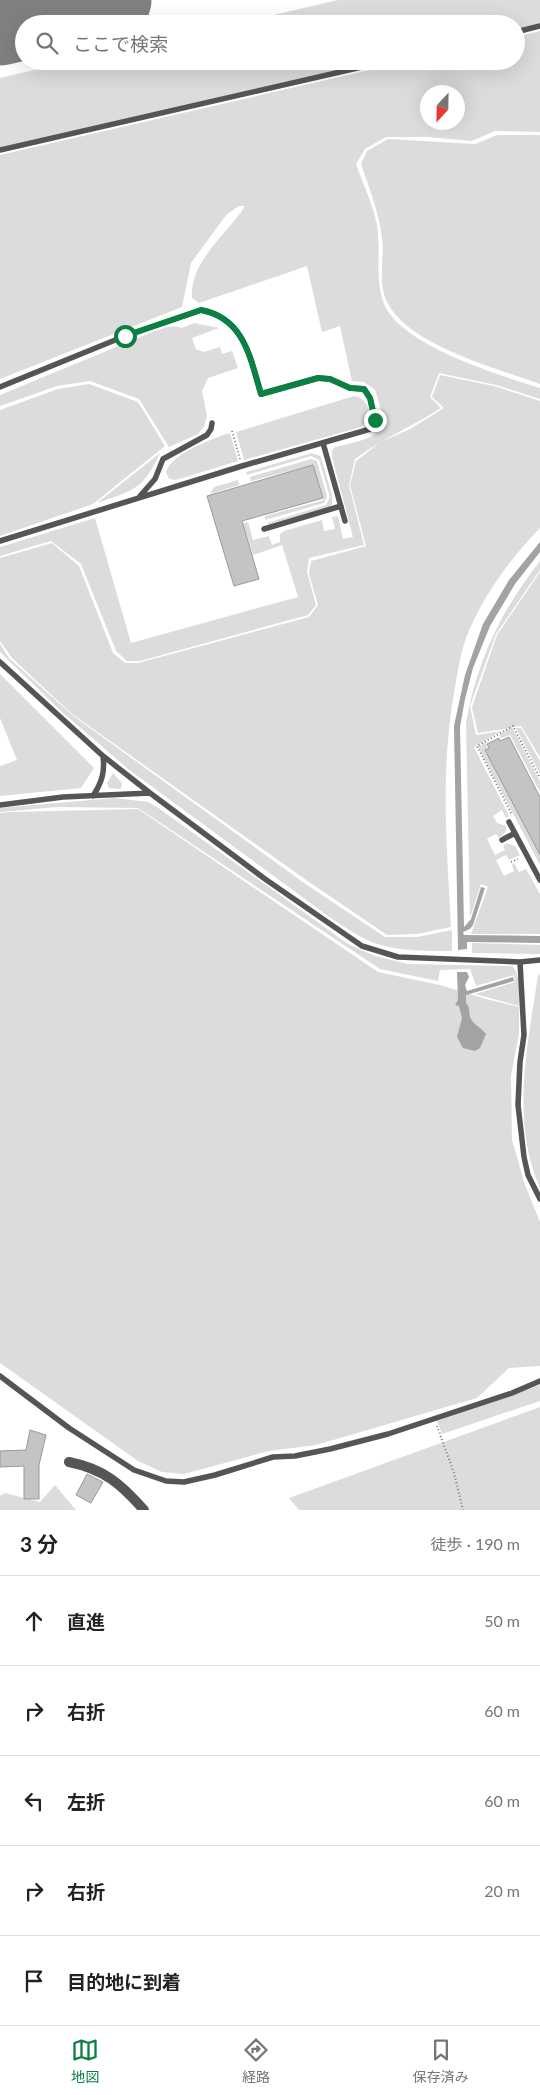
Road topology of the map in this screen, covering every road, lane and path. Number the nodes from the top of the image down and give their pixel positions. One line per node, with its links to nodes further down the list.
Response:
1 (540, 26): 2 (lane)
2 (525, 30)
3 (349, 70): 4 (lane)
4 (0, 150)
5 (0, 387): 8 (lane)
6 (212, 423): 10 (lane)
7 (232, 432): 9 (path)
8 (323, 443): 10 (lane); 11 (lane)
9 (241, 461)
10 (139, 498): 14 (lane)
11 (340, 506): 12 (lane); 13 (lane)
12 (345, 521)
13 (264, 529)
14 (0, 541)
15 (0, 662): 16 (lane)
16 (103, 756): 18 (lane); 19 (lane)
17 (540, 778): 21 (path)
18 (150, 793): 19 (lane); 26 (lane)
19 (93, 796): 20 (lane)
20 (0, 805)
21 (512, 821): 22 (lane)
22 (515, 833): 23 (lane); 24 (lane)
23 (502, 840)
24 (540, 880)
25 (540, 960): 26 (lane)
26 (520, 962): 27 (lane)
27 (540, 1199)
28 (0, 1376): 30 (lane)
29 (540, 1381): 30 (lane)
30 (434, 1419): 33 (path)
31 (69, 1462): 32 (street)
32 (144, 1510)
33 (463, 1510)

